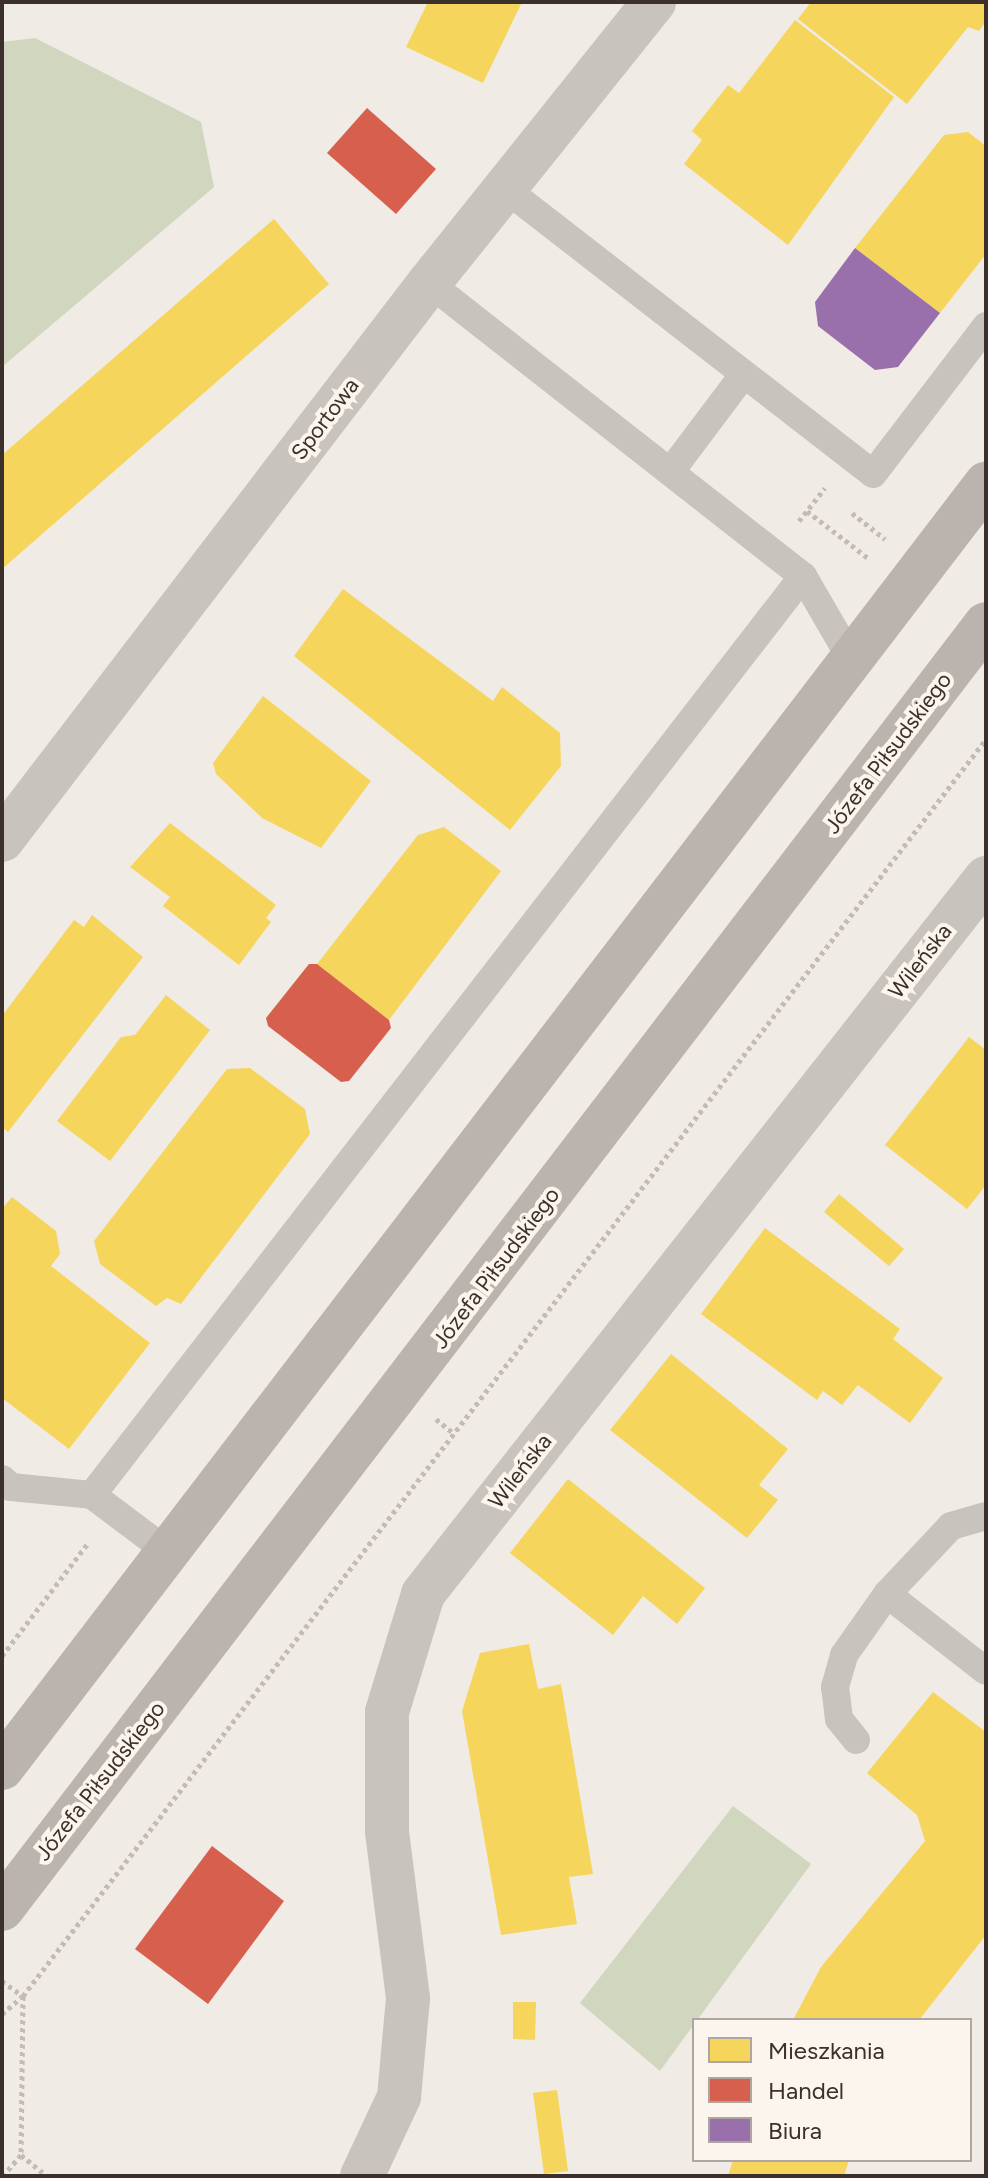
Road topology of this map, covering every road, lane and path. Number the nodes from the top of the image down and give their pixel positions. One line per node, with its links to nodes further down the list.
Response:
1 (654, 2): 2 (street, Sportowa)
2 (507, 190): 3 (street, Sportowa); 5 (lane)
3 (429, 283): 6 (lane); 12 (street, Sportowa)
4 (986, 326): 5 (lane)
5 (743, 375): 6 (lane)
6 (671, 471): 8 (lane)
7 (986, 484): 10 (street)
8 (803, 576): 10 (lane); 15 (lane)
9 (986, 624): 22 (street, Józefa Piłsudskiego)
10 (850, 657): 17 (street)
11 (986, 739): 24 (path)
12 (2, 840)
13 (986, 878): 29 (street, Wileńska)
14 (2, 1479): 15 (lane)
15 (92, 1495): 17 (lane)
16 (986, 1516): 18 (lane)
17 (168, 1552): 21 (street)
18 (887, 1594): 19 (lane); 20 (lane)
19 (986, 1671)
20 (856, 1740)
21 (2, 1768)
22 (2, 1909)
23 (2, 1981): 24 (path)
24 (23, 1996): 25 (path); 26 (path)
25 (2, 2014)
26 (21, 2155): 27 (path); 28 (path)
27 (3, 2176)
28 (47, 2176)
29 (362, 2176)

